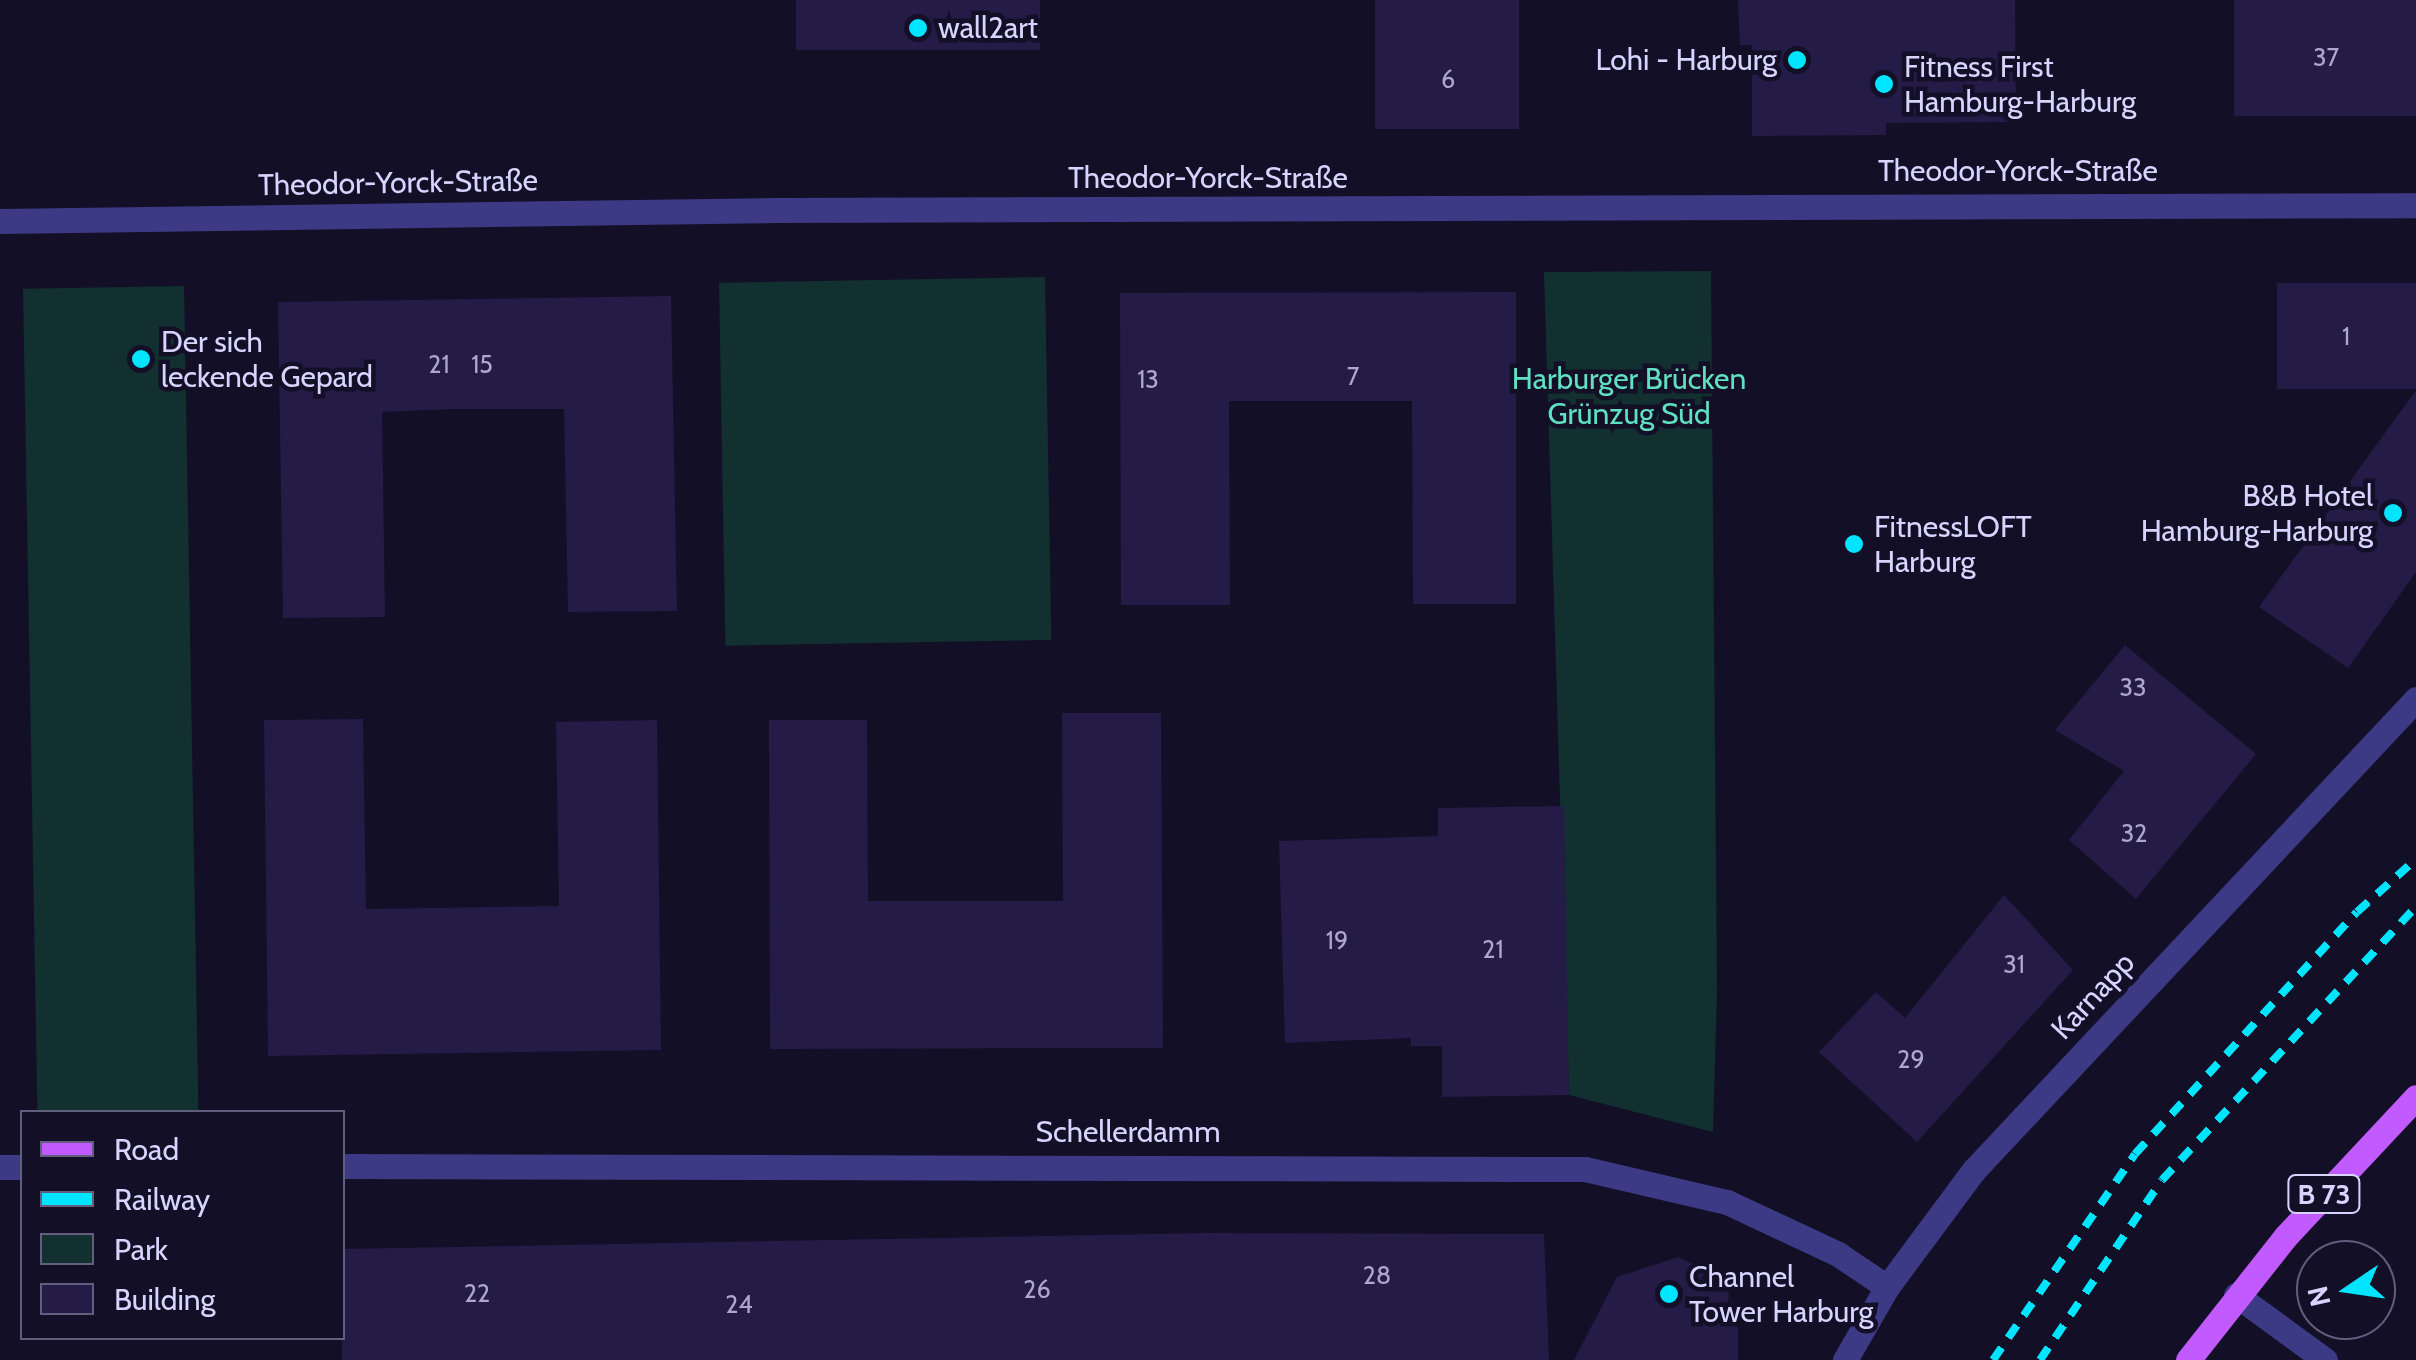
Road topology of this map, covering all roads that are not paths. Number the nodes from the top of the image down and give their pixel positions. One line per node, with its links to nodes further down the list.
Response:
1 (2416, 205): 2 (street, Theodor-Yorck-Straße)
2 (0, 221)
3 (2416, 699): 6 (street, Karnapp)
4 (2416, 1097): 7 (main road, B 73)
5 (345, 1166): 6 (street, Schellerdamm)
6 (1888, 1287): 8 (street, Karnapp)
7 (2236, 1295): 9 (main road, B 73); 10 (street)
8 (1846, 1360)
9 (2188, 1360)
10 (2326, 1360)

